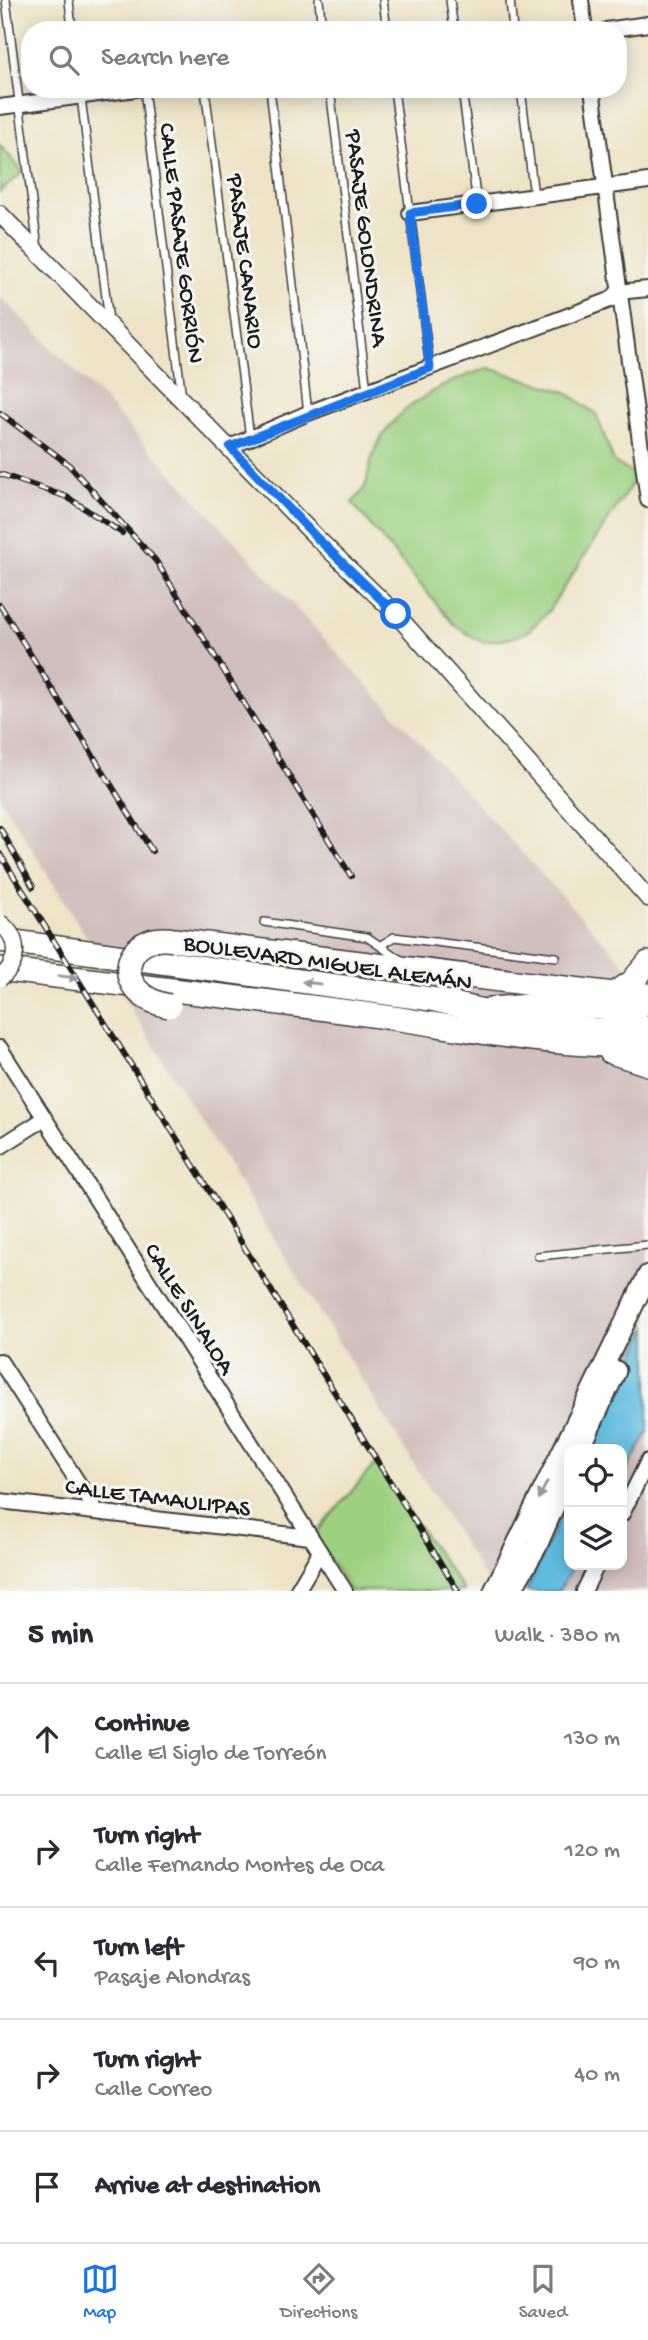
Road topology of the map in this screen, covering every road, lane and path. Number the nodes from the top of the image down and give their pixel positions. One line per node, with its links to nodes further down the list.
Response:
1 (6, 0): 26 (lane)
2 (69, 0): 8 (lane)
3 (319, 0): 9 (lane)
4 (383, 0): 10 (lane)
5 (450, 0): 11 (lane)
6 (510, 0): 12 (lane)
7 (581, 0): 13 (street)
8 (71, 21)
9 (321, 21)
10 (386, 21)
11 (453, 21)
12 (512, 21)
13 (583, 21)
14 (648, 24): 15 (street)
15 (627, 27)
16 (53, 98): 26 (street)
17 (81, 98): 37 (lane)
18 (145, 98): 40 (lane, CALLE PASAJE GORRIÓN)
19 (206, 98): 42 (lane, PASAJE CANARIO)
20 (271, 98): 41 (lane)
21 (331, 98): 39 (lane, PASAJE GOLONDRINA)
22 (395, 98): 32 (lane)
23 (463, 98): 31 (lane)
24 (522, 98): 30 (lane)
25 (593, 98): 29 (street)
26 (20, 104): 27 (street); 34 (lane)
27 (0, 107)
28 (648, 181): 29 (street)
29 (605, 187): 30 (street); 36 (street)
30 (534, 196): 31 (street)
31 (477, 204): 32 (street)
32 (410, 213): 38 (lane)
33 (0, 214): 34 (street)
34 (38, 255): 37 (street)
35 (648, 289): 36 (street)
36 (618, 292): 38 (street); 44 (street)
37 (110, 328): 40 (street)
38 (430, 368): 39 (street)
39 (367, 391): 41 (street)
40 (183, 402): 43 (street)
41 (308, 414): 42 (street)
42 (250, 438): 43 (street)
43 (230, 447): 45 (street)
44 (648, 500)
45 (648, 898)
46 (264, 922): 49 (lane)
47 (0, 923): 54 (street, bridge)
48 (0, 940): 55 (highway, BOULEVARD MIGUEL ALEMÁN, one-way to 48)
49 (381, 945): 50 (lane); 53 (lane)
50 (556, 957)
51 (648, 963): 56 (highway)
52 (0, 969): 61 (highway, BOULEVARD MIGUEL ALEMÁN, one-way to 61)
53 (410, 970): 55 (highway); 56 (highway); 59 (lane); 63 (highway, bridge)
54 (0, 978)
55 (361, 990): 60 (highway, BOULEVARD MIGUEL ALEMÁN)
56 (614, 994): 57 (highway)
57 (648, 995)
58 (648, 1008): 59 (highway)
59 (590, 1009): 60 (highway)
60 (483, 1011): 61 (highway); 62 (highway, BOULEVARD MIGUEL ALEMÁN)
61 (376, 1016): 63 (highway, BOULEVARD MIGUEL ALEMÁN)
62 (648, 1028)
63 (484, 1034): 65 (highway, BOULEVARD MIGUEL ALEMÁN)
64 (648, 1045): 65 (highway, BOULEVARD MIGUEL ALEMÁN)
65 (587, 1046): 67 (highway)
66 (0, 1048): 68 (street, CALLE SINALOA)
67 (648, 1065)
68 (44, 1119): 69 (street); 81 (street, CALLE SINALOA)
69 (0, 1147)
70 (648, 1245): 71 (lane)
71 (538, 1256)
72 (648, 1275): 86 (main road, one-way to 86)
73 (648, 1303): 75 (main road)
74 (0, 1361): 80 (street)
75 (582, 1444)
76 (648, 1461): 79 (street)
77 (564, 1484): 87 (main road)
78 (0, 1501): 80 (street, CALLE TAMAULIPAS)
79 (625, 1507)
80 (97, 1512): 81 (street, CALLE TAMAULIPAS)
81 (310, 1537): 82 (street, CALLE SINALOA)
82 (320, 1552): 84 (street); 85 (street, CALLE SINALOA)
83 (594, 1570): 88 (street)
84 (297, 1591)
85 (345, 1591)
86 (494, 1591)
87 (511, 1591)
88 (584, 1591)

